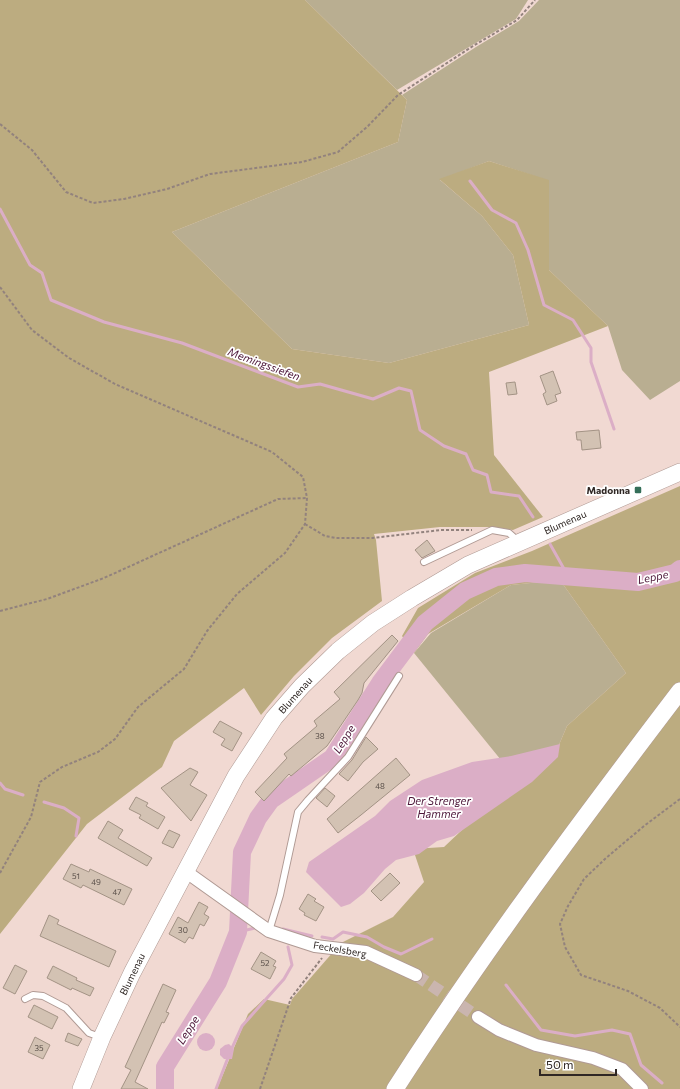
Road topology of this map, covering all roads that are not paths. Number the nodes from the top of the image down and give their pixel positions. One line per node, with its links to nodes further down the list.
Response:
1 (680, 472): 2 (main road, Blumenau)
2 (519, 542): 3 (lane); 6 (main road, Blumenau)
3 (424, 562)
4 (399, 676): 7 (lane)
5 (680, 691): 13 (main road)
6 (185, 871): 7 (street, Feckelsberg); 11 (main road, Blumenau)
7 (269, 931): 8 (street, Feckelsberg)
8 (416, 976)
9 (25, 999): 11 (lane)
10 (478, 1017): 14 (street)
11 (102, 1037): 12 (main road, Blumenau)
12 (81, 1089)
13 (395, 1089)
14 (642, 1089)

